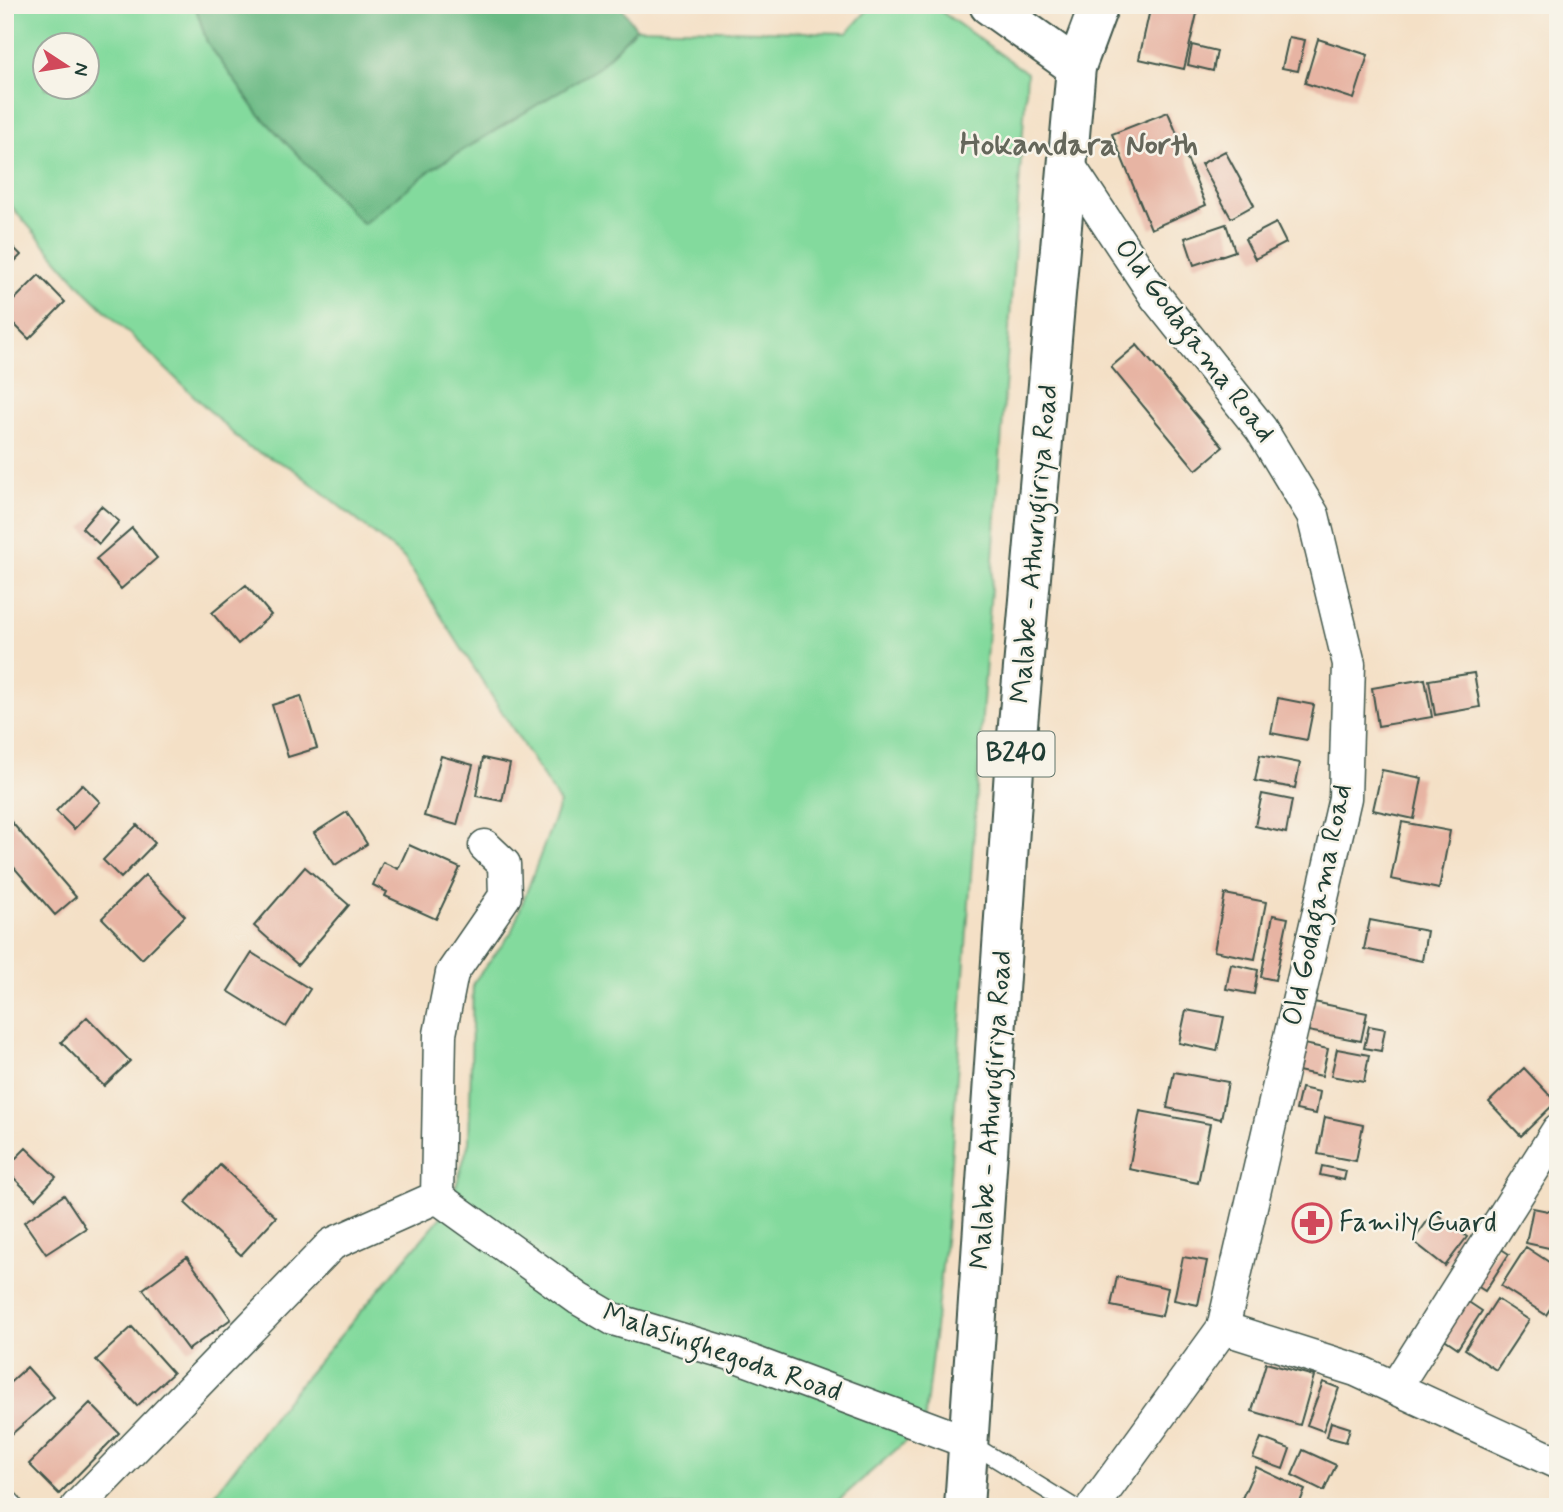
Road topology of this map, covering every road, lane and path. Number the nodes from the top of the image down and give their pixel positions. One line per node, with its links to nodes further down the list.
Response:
1 (989, 5): 3 (main road)
2 (1099, 5): 3 (main road, Malabe - Athurugiriya Road / B240)
3 (1076, 67): 4 (main road, Malabe - Athurugiriya Road / B240)
4 (1070, 167): 8 (street, Old Godagama Road); 10 (main road, Malabe - Athurugiriya Road / B240)
5 (485, 846): 7 (street)
6 (1558, 1130): 9 (street)
7 (437, 1197): 10 (street, Malasinghegoda Road); 12 (street)
8 (1223, 1328): 9 (street); 15 (street, Old Godagama Road)
9 (1395, 1388): 11 (street)
10 (970, 1443): 13 (main road, Malabe - Athurugiriya Road / B240); 14 (lane)
11 (1558, 1464)
12 (77, 1507)
13 (964, 1507)
14 (1074, 1507)
15 (1093, 1507)

